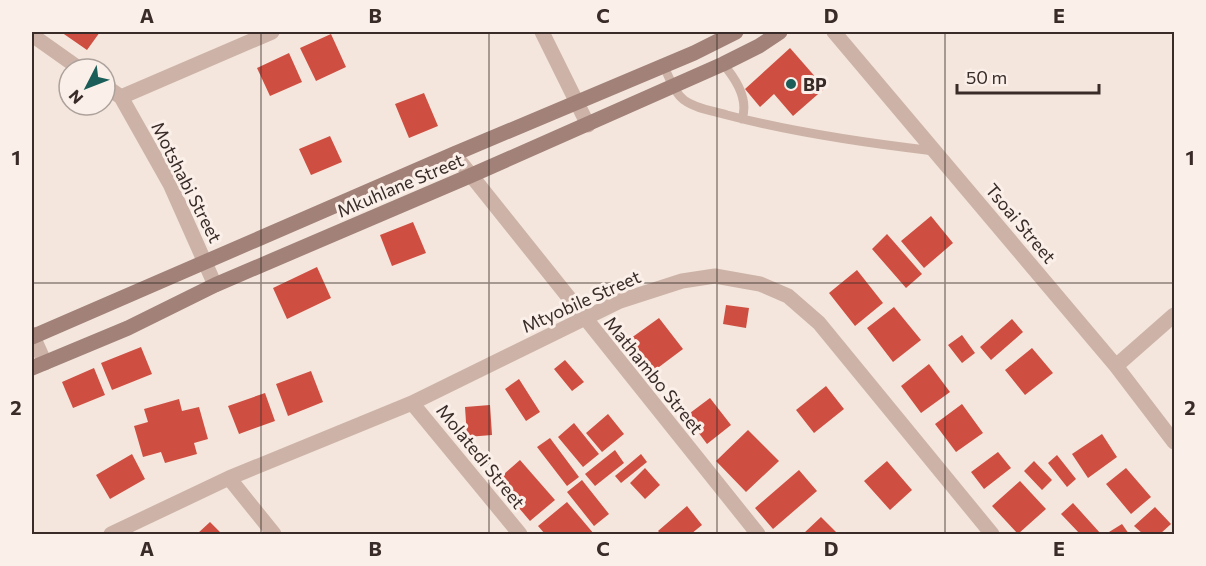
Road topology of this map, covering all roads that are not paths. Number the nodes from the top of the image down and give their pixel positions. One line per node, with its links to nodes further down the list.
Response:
1 (272, 32): 12 (street)
2 (542, 32): 13 (street)
3 (736, 32): 9 (street, Mkuhlane Street)
4 (780, 32): 8 (street, Mkuhlane Street)
5 (834, 32): 16 (street, Tsoai Street)
6 (32, 35): 7 (street)
7 (63, 57)
8 (723, 64): 10 (street, Mkuhlane Street); 14 (lane)
9 (663, 65): 10 (lane); 13 (street, Mkuhlane Street)
10 (674, 87): 14 (lane); 15 (street, Mkuhlane Street)
11 (117, 94): 12 (street, Motshabi Street)
12 (121, 97): 19 (street, Motshabi Street)
13 (577, 101): 15 (street); 17 (street, Mkuhlane Street)
14 (742, 119): 16 (lane)
15 (588, 125): 18 (street, Mkuhlane Street)
16 (934, 151): 25 (street, Tsoai Street)
17 (454, 154): 18 (street, Mathambo Street); 19 (street, Mkuhlane Street)
18 (472, 175): 20 (street, Mkuhlane Street); 22 (street, Mathambo Street)
19 (205, 261): 20 (street, Motshabi Street); 23 (street, Mkuhlane Street)
20 (215, 285): 24 (street, Mkuhlane Street)
21 (1174, 315): 25 (street)
22 (584, 318): 26 (street, Mtyobile Street); 32 (street, Mathambo Street); 33 (street, Mtyobile Street)
23 (32, 336): 24 (street)
24 (38, 365)
25 (1116, 366): 27 (street, Tsoai Street)
26 (412, 403): 28 (street, Mtyobile Street); 31 (street, Molatedi Street)
27 (1174, 442)
28 (229, 478): 29 (street, Mtyobile Street); 30 (street)
29 (111, 534)
30 (274, 534)
31 (520, 534)
32 (758, 534)
33 (992, 534)

